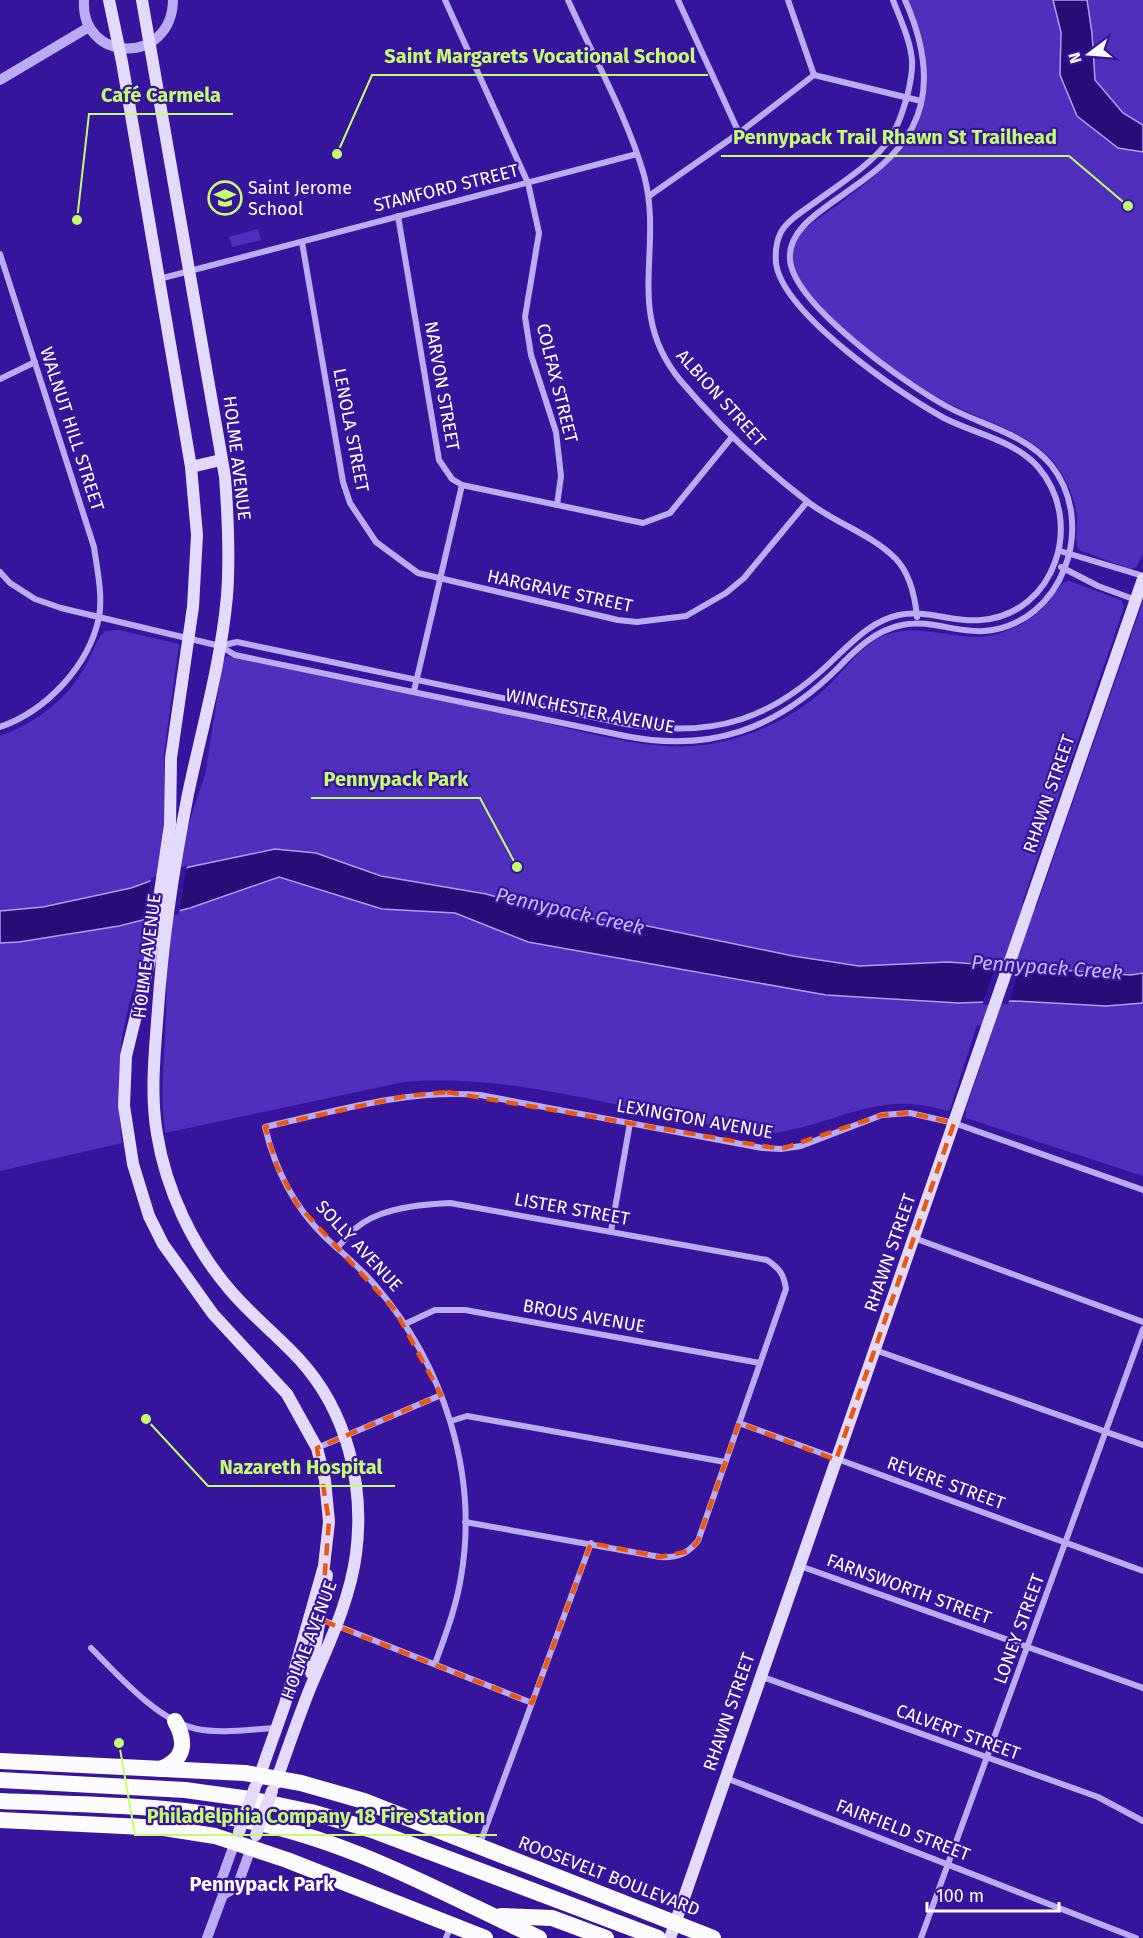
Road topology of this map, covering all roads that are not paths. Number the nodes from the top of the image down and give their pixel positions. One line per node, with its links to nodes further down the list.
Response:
1 (84, 0): 11 (street)
2 (109, 0): 13 (main road, HOLME AVENUE)
3 (142, 0): 12 (main road, HOLME AVENUE)
4 (172, 0): 12 (street)
5 (445, 0): 20 (street, COLFAX STREET)
6 (568, 0): 19 (street, ALBION STREET)
7 (678, 0): 18 (street)
8 (788, 0): 14 (street)
9 (893, 0): 16 (street, WINCHESTER AVENUE)
10 (905, 0): 17 (street)
11 (89, 27): 13 (street); 15 (street)
12 (151, 43): 13 (street); 25 (main road, HOLME AVENUE)
13 (120, 49): 28 (main road, HOLME AVENUE)
14 (814, 75): 16 (street); 18 (street)
15 (0, 80)
16 (907, 98): 17 (street); 27 (street, WINCHESTER AVENUE)
17 (921, 101): 26 (street)
18 (739, 133): 21 (street)
19 (637, 154): 20 (street, STAMFORD STREET); 21 (street, ALBION STREET)
20 (528, 183): 22 (street, STAMFORD STREET); 38 (street, COLFAX STREET)
21 (649, 196): 33 (street, ALBION STREET)
22 (398, 216): 23 (street, STAMFORD STREET); 36 (street, NARVON STREET)
23 (302, 242): 25 (street, STAMFORD STREET); 45 (street, LENOLA STREET)
24 (0, 254): 29 (street, WALNUT HILL STREET)
25 (190, 272): 28 (street, STAMFORD STREET); 34 (main road, HOLME AVENUE)
26 (794, 274): 27 (street); 31 (street, WINCHESTER AVENUE)
27 (781, 279): 32 (street, WINCHESTER AVENUE)
28 (159, 280): 35 (main road, HOLME AVENUE)
29 (35, 363): 30 (street); 48 (street, WALNUT HILL STREET)
30 (0, 379)
31 (947, 407): 32 (street); 40 (street, WINCHESTER AVENUE)
32 (942, 417): 39 (street, WINCHESTER AVENUE)
33 (732, 437): 37 (street, ALBION STREET); 38 (street)
34 (221, 460): 35 (main road); 51 (main road, HOLME AVENUE)
35 (191, 467): 50 (main road, HOLME AVENUE)
36 (462, 485): 38 (street); 45 (street)
37 (807, 502): 45 (street, HARGRAVE STREET); 47 (street, ALBION STREET)
38 (557, 506)
39 (1060, 551): 40 (street); 41 (street, WINCHESTER AVENUE)
40 (1070, 554): 42 (street, WINCHESTER AVENUE); 44 (street)
41 (1055, 565): 42 (street); 47 (street, WINCHESTER AVENUE)
42 (1064, 569): 46 (street); 49 (street, WINCHESTER AVENUE)
43 (0, 572): 48 (street, WINCHESTER AVENUE)
44 (1143, 578): 46 (main road, RHAWN STREET)
45 (440, 580): 52 (street)
46 (1136, 600): 62 (main road, RHAWN STREET)
47 (917, 613): 49 (street, ALBION STREET); 54 (street, WINCHESTER AVENUE)
48 (99, 616): 50 (street, WINCHESTER AVENUE); 57 (street)
49 (917, 624): 55 (street, WINCHESTER AVENUE)
50 (189, 639): 51 (street, WINCHESTER AVENUE); 59 (main road, HOLME AVENUE)
51 (220, 646): 52 (street, WINCHESTER AVENUE); 53 (street, WINCHESTER AVENUE); 59 (main road, HOLME AVENUE)
52 (417, 681): 53 (street); 56 (street, WINCHESTER AVENUE)
53 (414, 691): 58 (street, WINCHESTER AVENUE)
54 (780, 703): 55 (street); 56 (street, WINCHESTER AVENUE)
55 (786, 712): 58 (street, WINCHESTER AVENUE)
56 (598, 718): 58 (street)
57 (0, 727)
58 (596, 730)
59 (173, 842): 60 (main road, HOLME AVENUE)
60 (156, 960): 77 (main road, HOLME AVENUE); 79 (main road, HOLME AVENUE)
61 (630, 1123): 62 (street, LEXINGTON AVENUE); 63 (street, LEXINGTON AVENUE); 65 (street)
62 (954, 1123): 64 (street, LEXINGTON AVENUE); 66 (main road, RHAWN STREET)
63 (265, 1127): 67 (street, SOLLY AVENUE)
64 (1143, 1190)
65 (611, 1232): 67 (street, LISTER STREET); 72 (street, LISTER STREET)
66 (913, 1238): 68 (street); 71 (main road, RHAWN STREET)
67 (337, 1248): 69 (street, SOLLY AVENUE)
68 (1143, 1322)
69 (405, 1324): 72 (street, BROUS AVENUE); 73 (street, SOLLY AVENUE)
70 (1143, 1329): 76 (street, LONEY STREET)
71 (875, 1350): 76 (street); 80 (main road, RHAWN STREET)
72 (760, 1363): 75 (street)
73 (441, 1395): 74 (street, SOLLY AVENUE); 77 (street)
74 (450, 1421): 81 (street); 82 (street, SOLLY AVENUE)
75 (740, 1423): 80 (street, REVERE STREET); 81 (street)
76 (1106, 1432): 78 (street); 84 (street, LONEY STREET)
77 (345, 1436): 79 (street); 90 (main road, HOLME AVENUE)
78 (1143, 1445)
79 (317, 1448): 85 (main road, HOLME AVENUE)
80 (836, 1460): 84 (street, REVERE STREET); 86 (main road, RHAWN STREET)
81 (725, 1462): 83 (street)
82 (465, 1522): 83 (street); 93 (street, SOLLY AVENUE)
83 (591, 1543): 97 (street)
84 (1066, 1543): 87 (street, REVERE STREET); 91 (street, LONEY STREET)
85 (327, 1550): 88 (main road, HOLME AVENUE); 89 (main road)
86 (800, 1566): 91 (street, FARNSWORTH STREET); 94 (main road, RHAWN STREET)
87 (1143, 1571)
88 (309, 1615): 89 (street); 99 (main road, HOLME AVENUE)
89 (321, 1620): 90 (street); 96 (main road)
90 (336, 1626): 93 (street); 96 (main road, HOLME AVENUE)
91 (1028, 1647): 95 (street, FARNSWORTH STREET); 100 (street, LONEY STREET)
92 (91, 1648): 98 (street)
93 (435, 1664): 97 (street)
94 (760, 1676): 100 (street, CALVERT STREET); 103 (main road, RHAWN STREET)
95 (1143, 1688)
96 (307, 1698): 106 (main road, HOLME AVENUE)
97 (532, 1703): 112 (street)
98 (175, 1721): 99 (street); 102 (highway)
99 (276, 1728): 105 (main road, HOLME AVENUE)
100 (987, 1758): 109 (street, CALVERT STREET); 113 (street, LONEY STREET)
101 (0, 1761): 102 (highway, ROOSEVELT BOULEVARD)
102 (160, 1769): 105 (highway, ROOSEVELT BOULEVARD)
103 (725, 1777): 113 (street, FAIRFIELD STREET); 117 (main road, RHAWN STREET)
104 (0, 1780): 122 (highway)
105 (257, 1781): 106 (highway, ROOSEVELT BOULEVARD); 110 (main road, HOLME AVENUE, bridge)
106 (275, 1784): 111 (main road, HOLME AVENUE, bridge); 112 (highway, ROOSEVELT BOULEVARD)
107 (0, 1800): 115 (highway)
108 (0, 1820): 110 (highway)
109 (1143, 1821)
110 (237, 1837): 111 (highway); 114 (street)
111 (254, 1841): 114 (street); 116 (highway)
112 (479, 1846): 117 (highway, ROOSEVELT BOULEVARD)
113 (948, 1864): 124 (street, LONEY STREET); 125 (street, FAIRFIELD STREET)
114 (223, 1895): 118 (street)
115 (482, 1911): 120 (highway); 121 (highway)
116 (448, 1931): 119 (highway)
117 (672, 1931): 123 (highway, ROOSEVELT BOULEVARD)
118 (207, 1938)
119 (484, 1938)
120 (539, 1938)
121 (606, 1938)
122 (658, 1938)
123 (713, 1938)
124 (921, 1938)
125 (1137, 1938)

